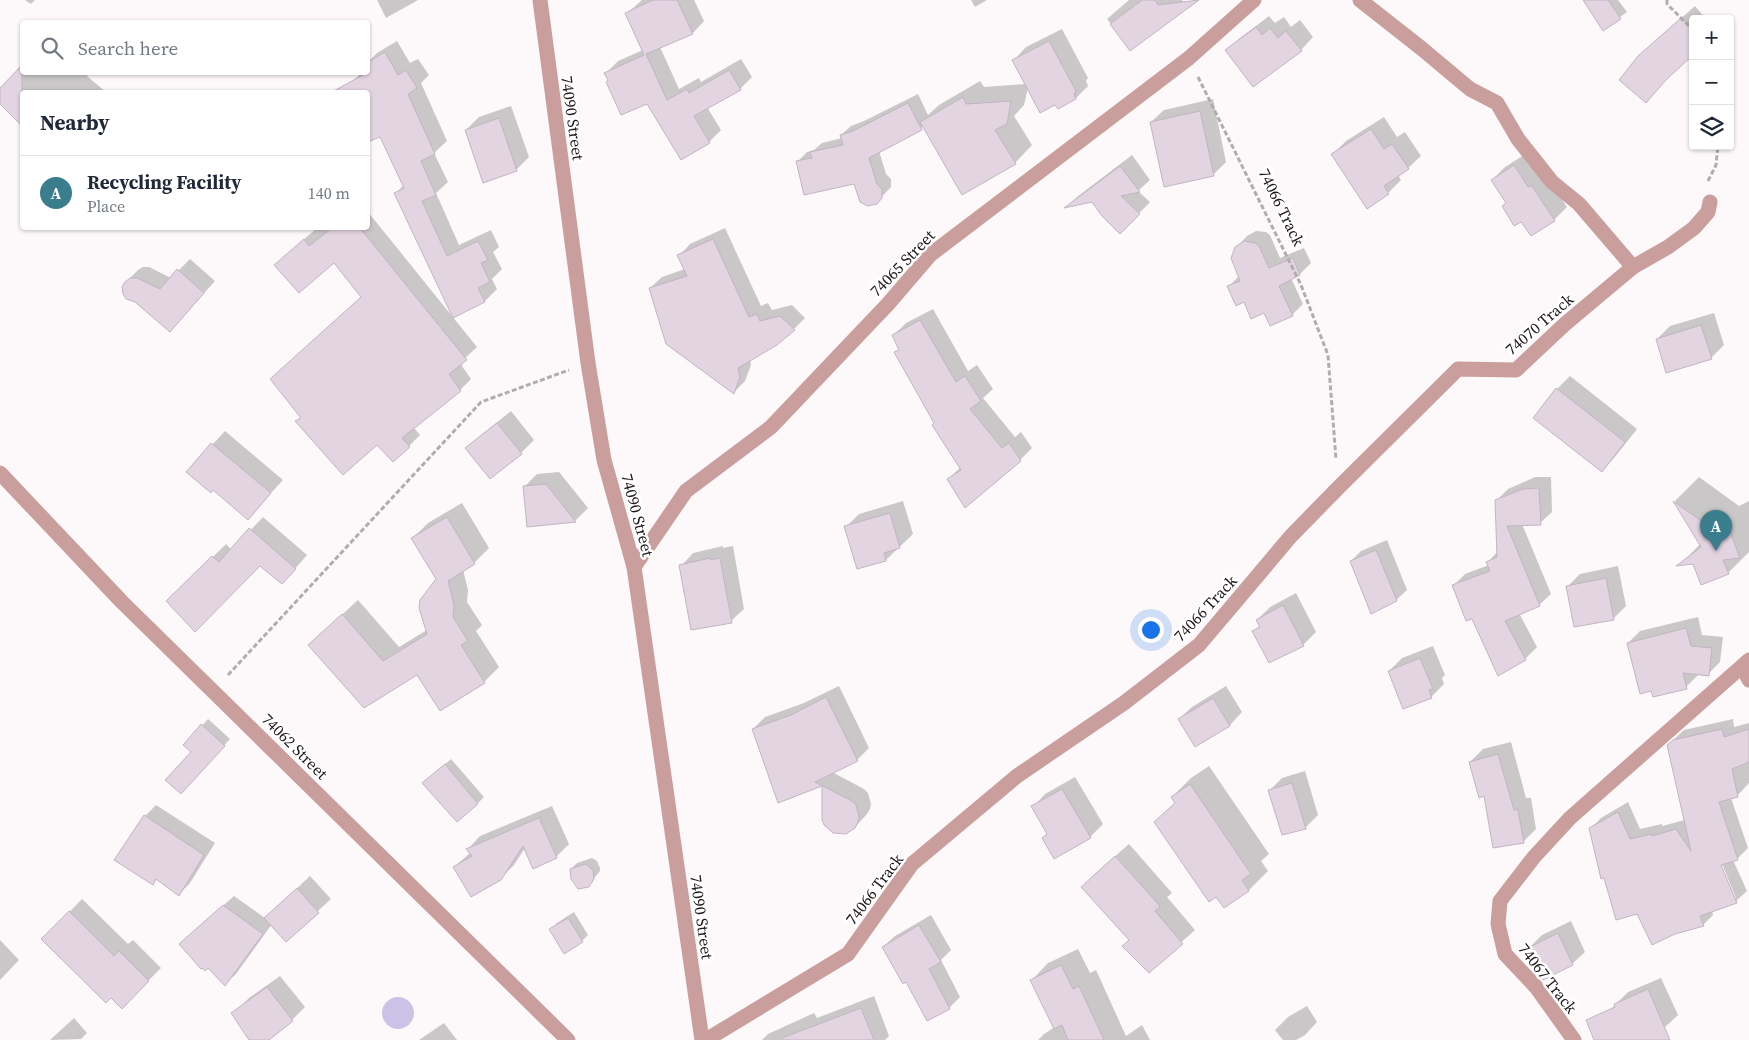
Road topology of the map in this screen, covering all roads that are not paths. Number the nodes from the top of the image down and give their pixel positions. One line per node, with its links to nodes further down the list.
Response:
1 (540, 0): 8 (street, 74090 Street)
2 (1254, 0): 8 (street, 74065 Street)
3 (1360, 0): 5 (street)
4 (1710, 202): 5 (street, 74070 Track)
5 (1632, 267): 7 (street, 74070 Track)
6 (0, 473): 11 (street, 74062 Street)
7 (1339, 487): 13 (street, 74066 Track)
8 (634, 567): 12 (street, 74090 Street)
9 (1745, 663): 10 (street); 14 (street, 74067 Track)
10 (1749, 680)
11 (568, 1040)
12 (702, 1040)
13 (706, 1040)
14 (1574, 1040)

